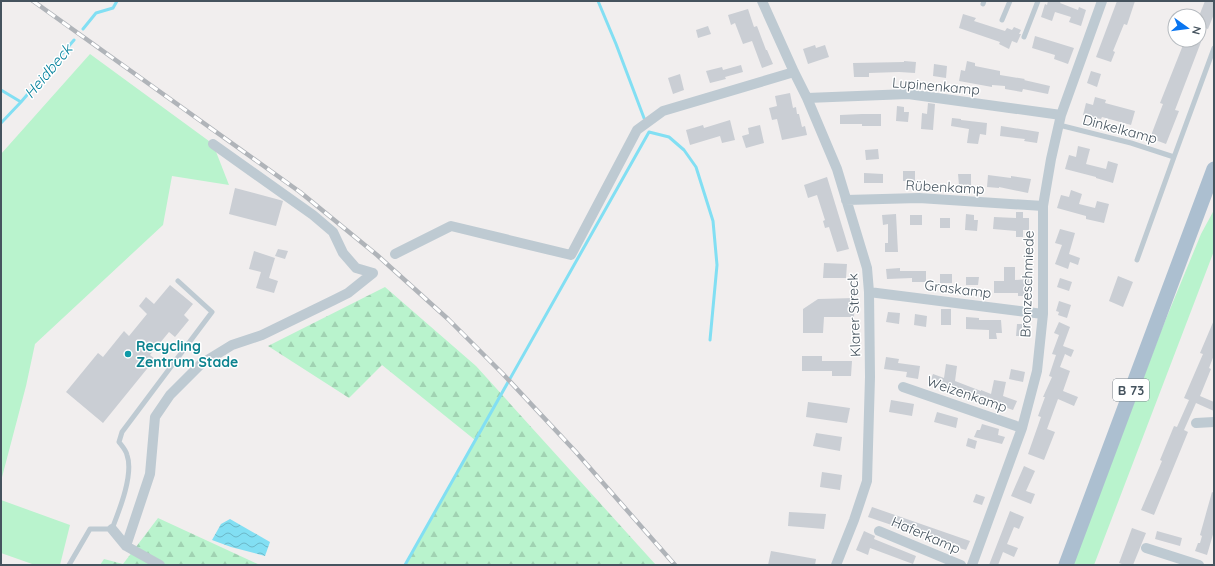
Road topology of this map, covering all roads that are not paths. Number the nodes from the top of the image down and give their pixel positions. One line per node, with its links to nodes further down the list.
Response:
1 (762, 1): 8 (street, Klarer Streck)
2 (1010, 1): 5 (lane)
3 (1038, 1): 6 (lane)
4 (1102, 1): 10 (street, Bronzeschmiede)
5 (1002, 20)
6 (1024, 38)
7 (1214, 48): 12 (lane)
8 (794, 72): 9 (street, Klarer Streck); 18 (street)
9 (807, 98): 10 (street, Lupinenkamp); 15 (street, Klarer Streck)
10 (1060, 120): 12 (lane, Dinkelkamp); 16 (street, Bronzeschmiede)
11 (213, 144): 29 (street)
12 (1174, 157): 19 (lane)
13 (1214, 169): 17 (main road, B 73)
14 (1214, 191): 17 (main road)
15 (846, 200): 16 (street, Rübenkamp); 21 (street, Klarer Streck)
16 (1043, 206): 22 (street, Bronzeschmiede)
17 (1197, 214): 36 (main road, B 73)
18 (395, 254)
19 (1137, 260)
20 (178, 281): 27 (lane)
21 (869, 292): 22 (street, Graskamp); 33 (street, Klarer Streck)
22 (1043, 314): 26 (street, Bronzeschmiede)
23 (903, 387): 26 (street, Weizenkamp)
24 (1214, 422): 25 (street)
25 (1196, 423)
26 (1022, 428): 35 (street, Bronzeschmiede)
27 (112, 529): 29 (street); 31 (lane)
28 (879, 531): 34 (street, Haferkamp)
29 (126, 546): 32 (street)
30 (1146, 548): 37 (street)
31 (69, 565)
32 (160, 565)
33 (836, 565)
34 (961, 565)
35 (972, 565)
36 (1066, 565)
37 (1199, 565)

